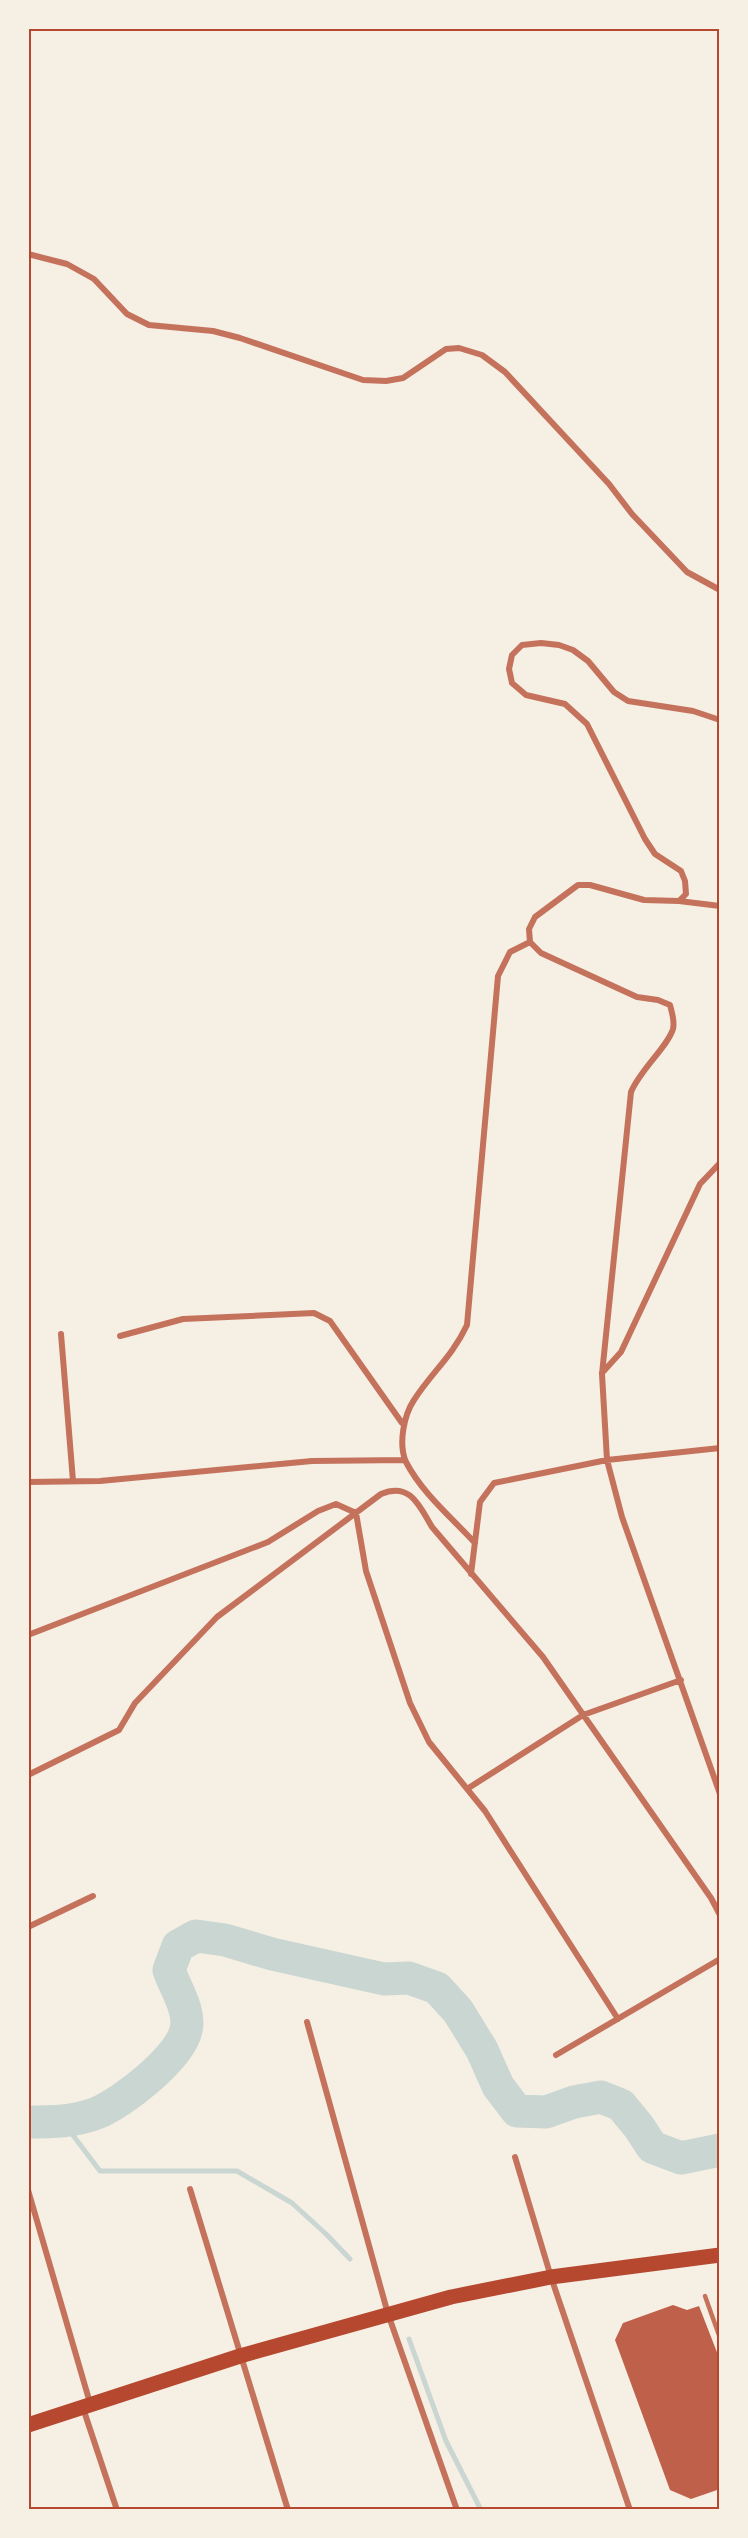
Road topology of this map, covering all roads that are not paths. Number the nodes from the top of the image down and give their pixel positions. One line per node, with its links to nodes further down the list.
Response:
1 (28, 254): 2 (street)
2 (720, 590)
3 (720, 720): 4 (street)
4 (679, 901): 5 (street); 6 (street)
5 (720, 906)
6 (530, 942): 10 (street); 11 (street)
7 (720, 1163): 10 (street)
8 (61, 1334): 15 (street)
9 (120, 1336): 11 (street)
10 (602, 1374): 14 (street)
11 (402, 1423): 13 (street)
12 (720, 1448): 14 (street)
13 (405, 1460): 15 (street); 18 (street)
14 (607, 1460): 18 (street); 21 (street)
15 (74, 1481): 16 (street)
16 (28, 1482)
17 (356, 1513): 19 (street); 20 (street); 23 (street); 24 (street)
18 (475, 1542): 19 (street)
19 (471, 1574): 22 (street)
20 (28, 1635)
21 (681, 1680): 22 (street); 25 (street)
22 (583, 1715): 24 (street); 27 (street)
23 (28, 1775)
24 (467, 1789): 30 (street)
25 (720, 1794)
26 (93, 1896): 28 (street)
27 (720, 1915)
28 (28, 1927)
29 (720, 1959): 30 (street)
30 (618, 2019): 32 (street)
31 (307, 2022): 39 (street)
32 (556, 2055)
33 (515, 2157): 37 (street)
34 (190, 2189): 41 (street)
35 (28, 2190): 42 (street)
36 (720, 2255): 37 (main road)
37 (551, 2277): 39 (main road); 47 (street)
38 (705, 2296): 40 (lane)
39 (388, 2314): 41 (main road); 46 (street)
40 (720, 2338)
41 (240, 2356): 42 (main road); 45 (street)
42 (86, 2405): 43 (main road); 44 (street)
43 (28, 2425)
44 (117, 2510)
45 (288, 2510)
46 (457, 2510)
47 (630, 2510)

